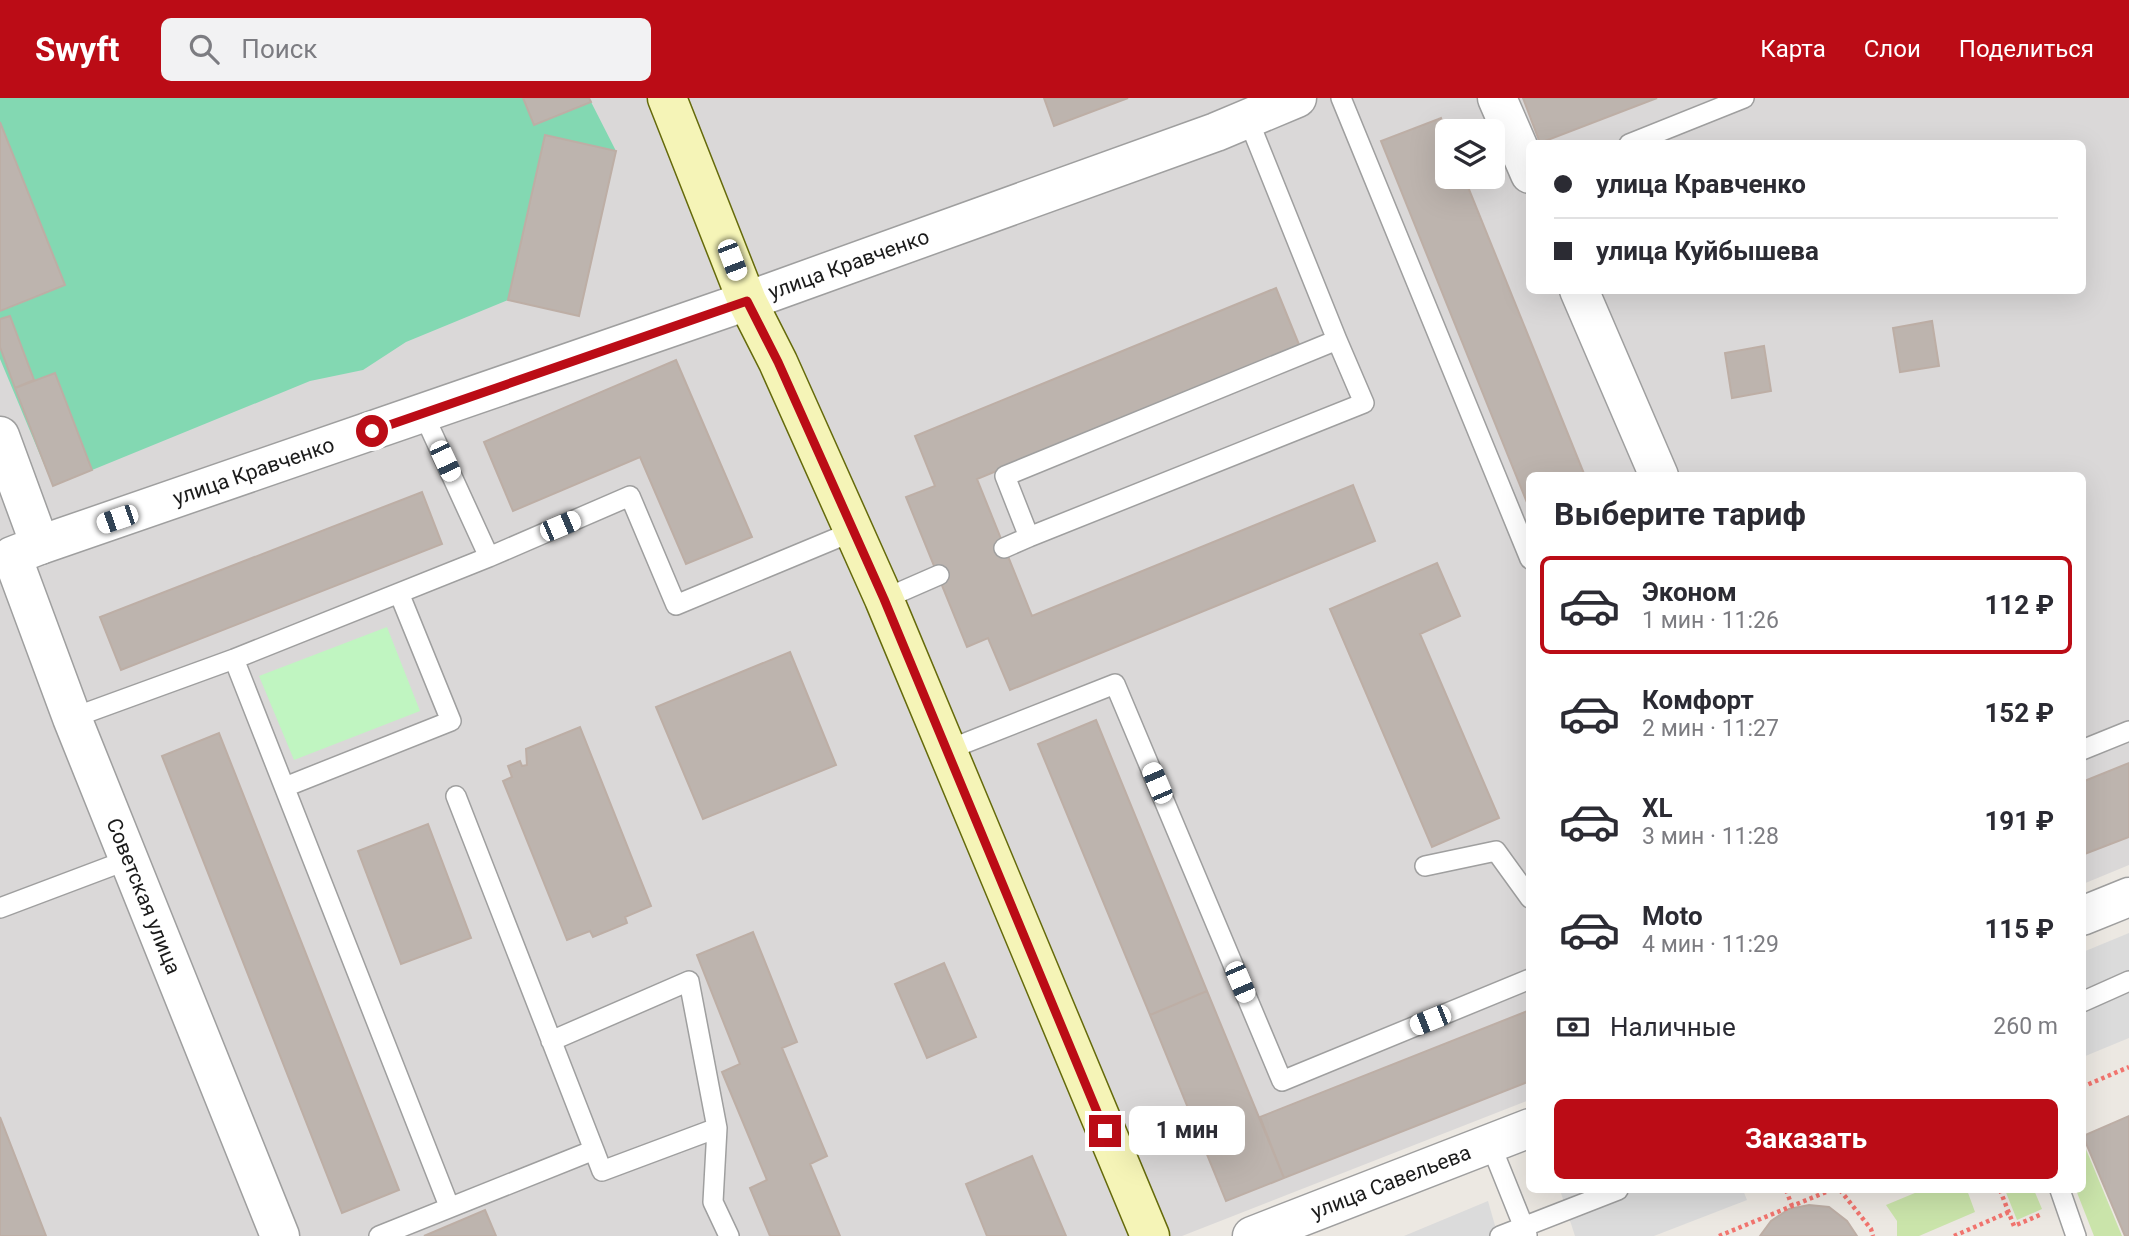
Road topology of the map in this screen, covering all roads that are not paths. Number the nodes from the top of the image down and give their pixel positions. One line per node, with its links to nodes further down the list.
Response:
1 (667, 98): 10 (main road)
2 (1297, 98): 6 (street, улица Кравченко)
3 (1341, 98): 18 (lane)
4 (1497, 98): 8 (street)
5 (1744, 98): 7 (lane)
6 (1248, 119): 10 (street, улица Кравченко); 11 (lane)
7 (1639, 140)
8 (1526, 165)
9 (1581, 294): 14 (street)
10 (747, 301): 12 (street, улица Кравченко); 15 (main road)
11 (1337, 340): 16 (lane); 16 (lane)
12 (423, 414): 19 (street, улица Кравченко); 20 (lane)
13 (0, 436): 19 (street, Советская улица)
14 (1657, 472)
15 (854, 531): 20 (lane); 23 (main road)
16 (1029, 537): 17 (lane)
17 (1004, 548)
18 (1526, 549)
19 (17, 554): 25 (street, Советская улица)
20 (489, 557): 22 (lane)
21 (939, 575): 23 (lane)
22 (399, 593): 24 (lane); 29 (lane)
23 (884, 599): 28 (main road)
24 (234, 659): 25 (lane); 29 (lane)
25 (72, 718): 31 (street, Советская улица)
26 (2129, 731): 27 (lane)
27 (2086, 748)
28 (945, 751): 37 (lane); 52 (main road)
29 (285, 787): 47 (lane)
30 (456, 796): 40 (lane)
31 (130, 859): 35 (lane); 49 (street, Советская улица)
32 (1425, 866): 33 (lane)
33 (1526, 892)
34 (2129, 897): 36 (street)
35 (0, 908)
36 (2086, 914)
37 (1526, 981)
38 (2129, 981): 39 (lane)
39 (2086, 1000)
40 (551, 1041): 41 (lane); 44 (lane)
41 (717, 1128): 44 (lane); 51 (lane)
42 (1526, 1130): 43 (street, улица Савельева)
43 (1490, 1143): 48 (lane); 53 (street, улица Савельева)
44 (594, 1150): 47 (lane)
45 (1611, 1193): 48 (lane)
46 (2061, 1193): 55 (lane)
47 (449, 1206): 50 (lane)
48 (1525, 1231): 54 (lane)
49 (280, 1236)
50 (379, 1236)
51 (729, 1236)
52 (1150, 1236)
53 (1251, 1236)
54 (1500, 1236)
55 (2076, 1236)

